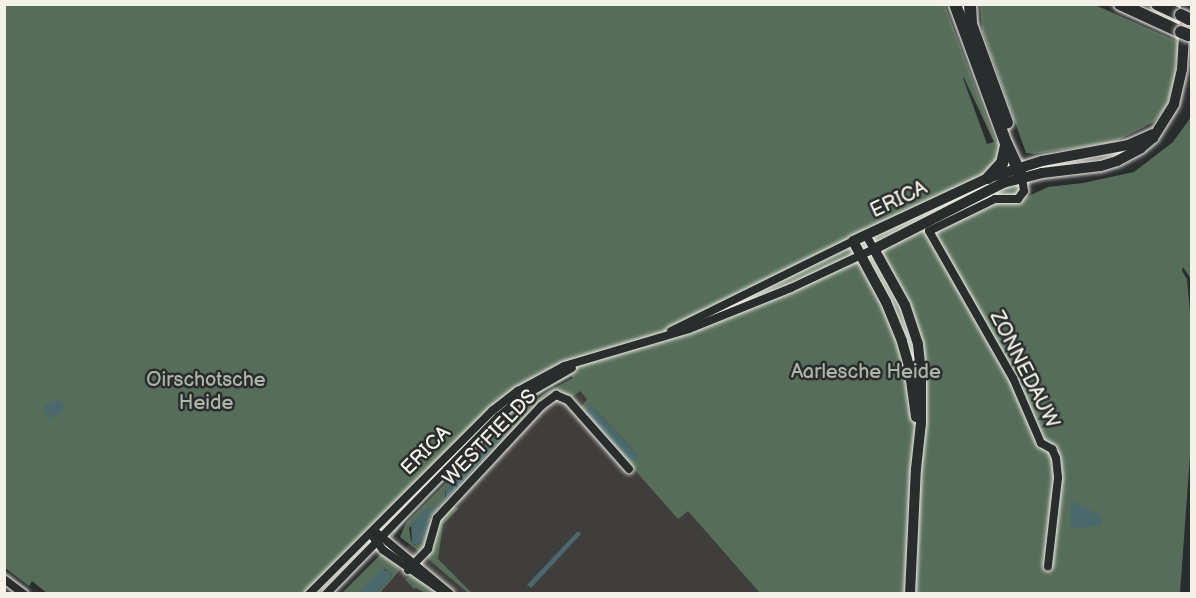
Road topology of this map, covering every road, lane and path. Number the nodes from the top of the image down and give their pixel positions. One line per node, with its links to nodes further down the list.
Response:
1 (955, 4): 7 (highway)
2 (970, 4): 8 (highway)
3 (1120, 4): 6 (highway)
4 (1157, 4): 5 (highway)
5 (1187, 14): 8 (main road, ERICA)
6 (1187, 34)
7 (1006, 143): 8 (highway); 9 (highway)
8 (1020, 171): 9 (main road, ERICA); 10 (street, ERICA); 13 (main road, ERICA)
9 (988, 177): 11 (main road, ERICA)
10 (929, 231): 22 (street, ZONNEDAUW)
11 (866, 235): 12 (main road, ERICA); 13 (street)
12 (853, 241): 14 (main road); 15 (street, ERICA)
13 (874, 249): 14 (street, ERICA); 17 (main road)
14 (861, 254): 15 (street, ERICA); 17 (main road)
15 (669, 333): 16 (street, ERICA)
16 (587, 361): 19 (street, ERICA); 20 (street, ERICA)
17 (918, 440): 30 (main road)
18 (629, 469): 23 (street, WESTFIELDS)
19 (371, 531): 20 (street); 21 (street); 26 (street, ERICA)
20 (382, 534): 21 (street, ERICA); 23 (street)
21 (374, 542): 23 (street); 27 (street, ERICA)
22 (1048, 566)
23 (412, 567): 28 (street); 29 (street)
24 (4, 579): 25 (street)
25 (24, 594)
26 (309, 594)
27 (326, 594)
28 (445, 594)
29 (450, 594)
30 (910, 594)

